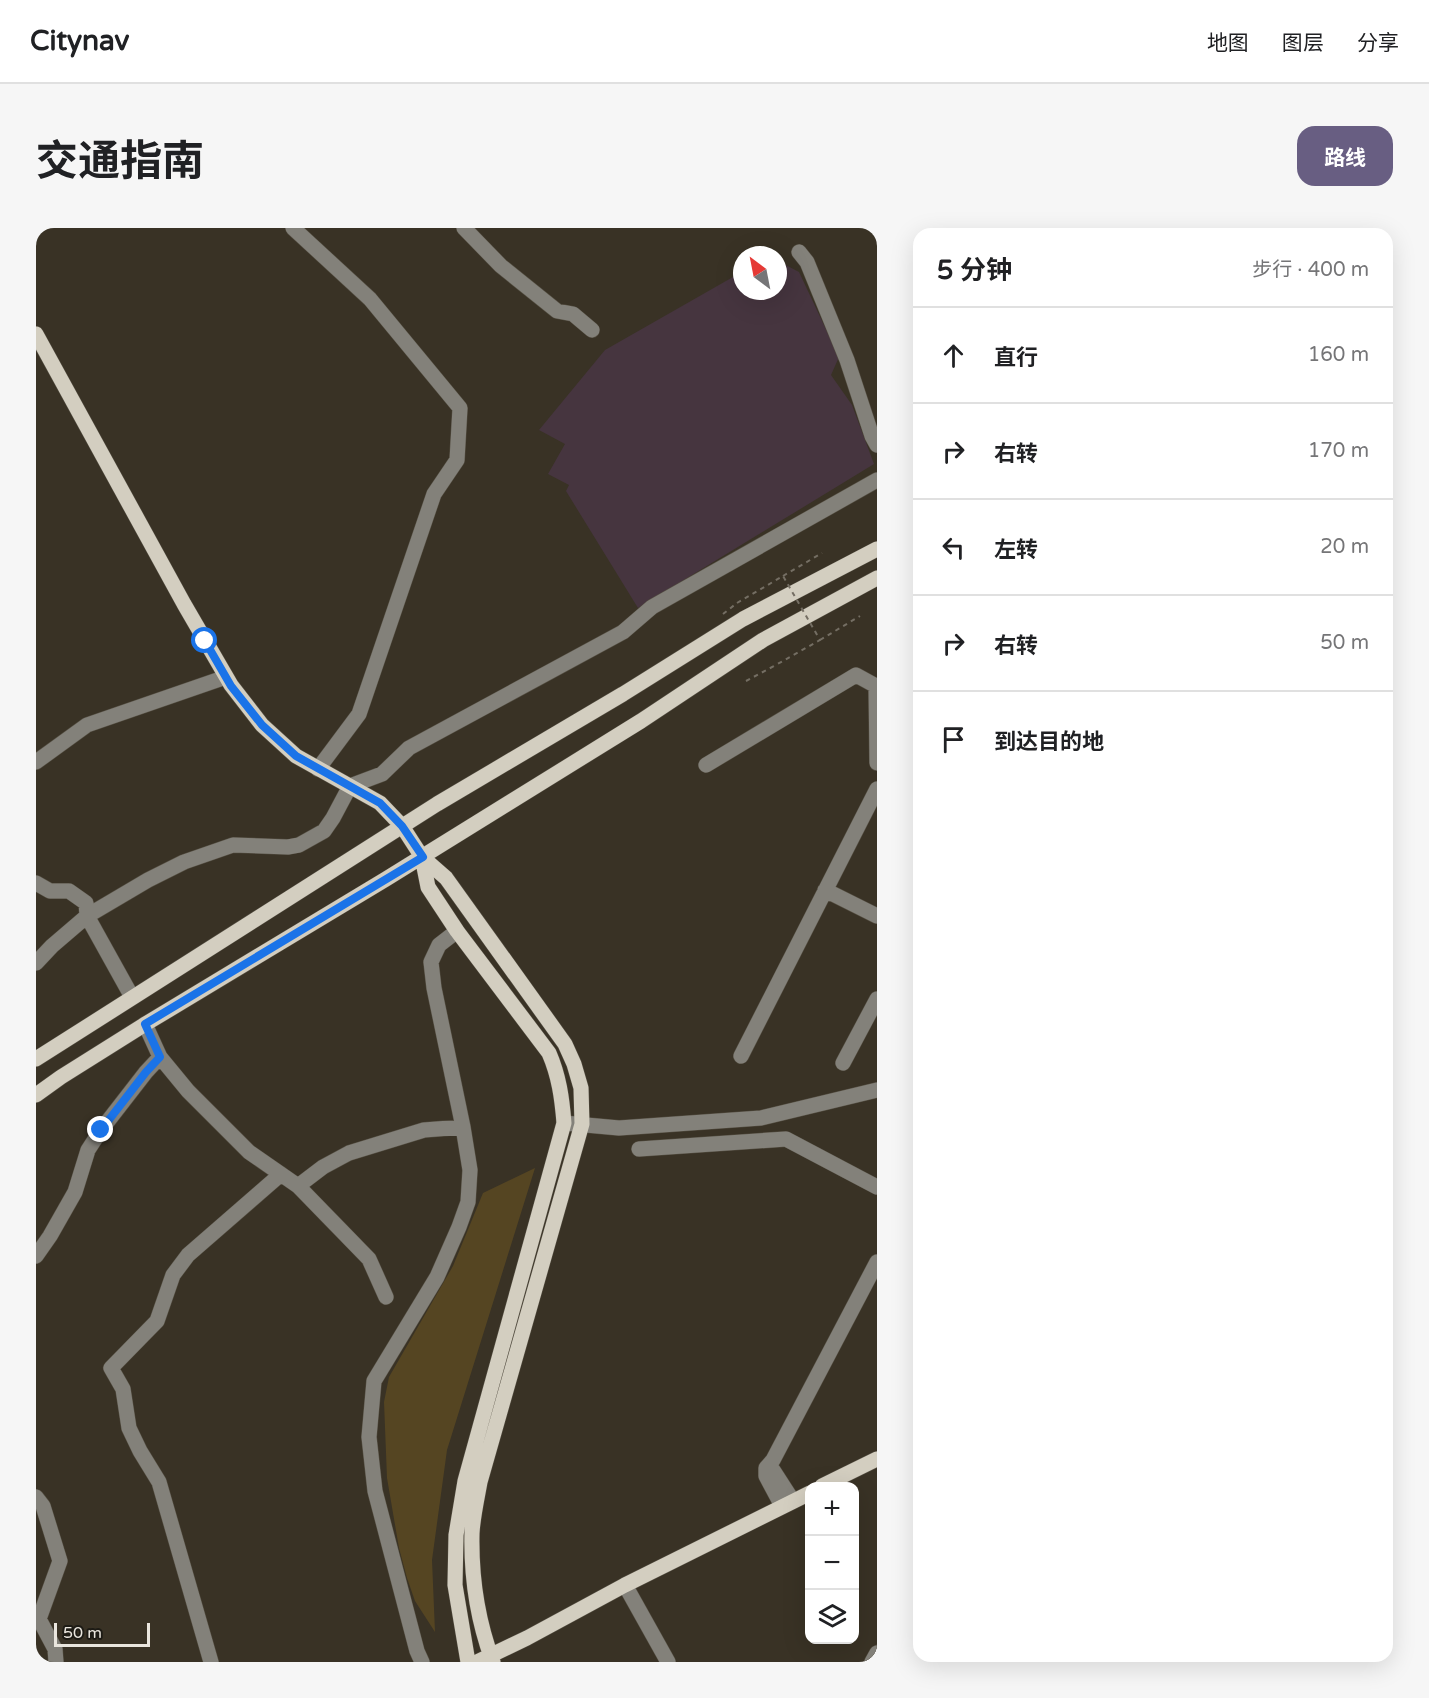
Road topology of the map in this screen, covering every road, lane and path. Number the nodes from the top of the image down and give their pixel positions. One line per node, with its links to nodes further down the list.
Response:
1 (293, 228): 20 (street)
2 (465, 228): 4 (street)
3 (799, 252): 6 (street)
4 (591, 330)
5 (36, 334): 15 (main road)
6 (877, 445)
7 (877, 480): 21 (street)
8 (875, 548): 23 (main road)
9 (822, 553): 10 (path)
10 (783, 576): 12 (path, bridge); 14 (path, bridge)
11 (873, 582): 24 (main road)
12 (722, 616)
13 (860, 616): 14 (path)
14 (820, 640): 16 (path, bridge)
15 (226, 677): 17 (street); 20 (main road)
16 (746, 681)
17 (36, 762)
18 (877, 763): 19 (street)
19 (706, 765)
20 (318, 769): 21 (main road)
21 (350, 786): 23 (main road); 27 (street)
22 (877, 789): 26 (street)
23 (402, 826): 24 (main road); 31 (main road)
24 (423, 857): 29 (main road); 33 (main road); 41 (main road)
25 (36, 883): 27 (street)
26 (825, 890): 28 (street); 34 (street)
27 (87, 916): 30 (street); 31 (street)
28 (877, 916)
29 (457, 931): 40 (main road); 42 (street)
30 (36, 963)
31 (132, 997): 36 (main road)
32 (877, 999): 37 (street)
33 (145, 1024): 35 (street); 39 (main road)
34 (741, 1056)
35 (160, 1057): 44 (street); 47 (street)
36 (36, 1059)
37 (843, 1063)
38 (877, 1090): 41 (street)
39 (36, 1095)
40 (564, 1123): 41 (street); 61 (main road)
41 (582, 1124): 57 (main road)
42 (463, 1126): 45 (street); 60 (street)
43 (639, 1149): 46 (street)
44 (281, 1174): 45 (street); 59 (street)
45 (298, 1186): 49 (street)
46 (877, 1187)
47 (36, 1256)
48 (877, 1262): 54 (street)
49 (386, 1297)
50 (877, 1459): 51 (main road)
51 (830, 1482)
52 (805, 1496): 54 (main road)
53 (36, 1497): 58 (street)
54 (788, 1504): 55 (main road)
55 (625, 1585): 57 (main road); 62 (street)
56 (877, 1653): 63 (street)
57 (487, 1660)
58 (56, 1662)
59 (211, 1662)
60 (422, 1662)
61 (468, 1662)
62 (668, 1662)
63 (872, 1662)

